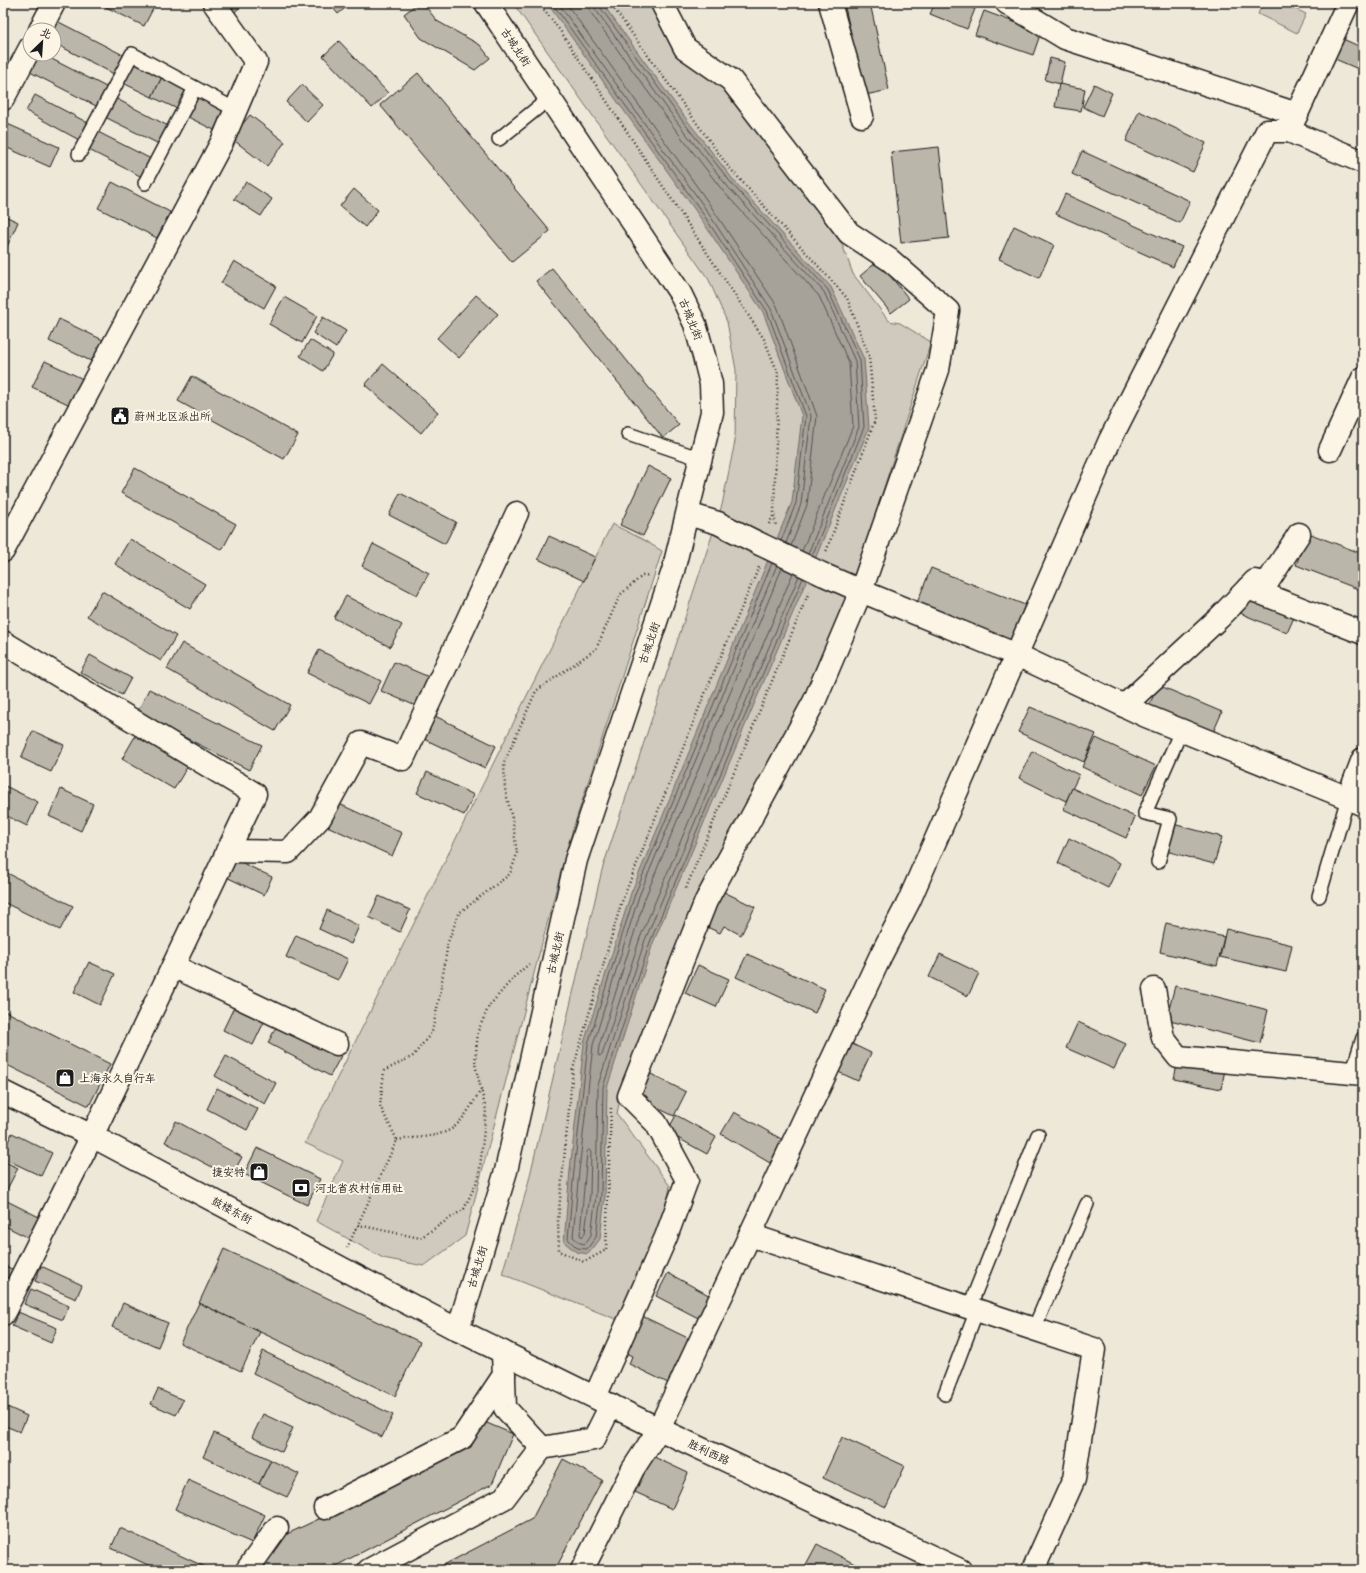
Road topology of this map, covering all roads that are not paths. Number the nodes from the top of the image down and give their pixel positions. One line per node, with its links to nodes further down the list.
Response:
1 (54, 3): 8 (street)
2 (214, 3): 13 (street)
3 (662, 3): 29 (street)
4 (830, 3): 14 (street)
5 (1007, 3): 15 (street)
6 (1348, 3): 15 (street)
7 (491, 5): 12 (street, 古城北街)
8 (44, 22)
9 (22, 62): 11 (street)
10 (195, 88): 13 (lane); 17 (lane); 19 (lane)
11 (3, 98)
12 (550, 98): 16 (lane); 23 (street, 古城北街)
13 (236, 110): 27 (street)
14 (862, 116)
15 (1293, 123): 18 (street); 32 (street)
16 (499, 139)
17 (79, 154)
18 (1363, 162)
19 (145, 183)
20 (1363, 378): 22 (street)
21 (628, 434): 23 (lane)
22 (1330, 450)
23 (701, 459): 25 (street, 古城北街)
24 (517, 513): 37 (street)
25 (688, 514): 29 (street, bridge); 53 (street, 古城北街)
26 (1299, 534): 28 (street)
27 (3, 551)
28 (1248, 588): 30 (street); 33 (street)
29 (855, 589): 32 (street); 57 (street)
30 (1363, 633)
31 (3, 642): 37 (street)
32 (1017, 655): 33 (street); 49 (street)
33 (1124, 706): 34 (street)
34 (1181, 731): 36 (street); 38 (lane)
35 (1363, 759): 36 (street)
36 (1356, 801): 39 (lane)
37 (227, 851): 40 (street)
38 (1158, 862)
39 (1320, 896)
40 (173, 966): 43 (street); 47 (street)
41 (1154, 989): 44 (street)
42 (1363, 1038): 44 (lane)
43 (337, 1044)
44 (1358, 1073)
45 (3, 1092): 47 (street, 鼓楼东街)
46 (1038, 1135): 50 (lane)
47 (92, 1136): 51 (street); 53 (street, 鼓楼东街)
48 (1087, 1204): 52 (lane)
49 (750, 1235): 50 (street); 58 (street)
50 (973, 1309): 52 (street); 56 (lane)
51 (3, 1314)
52 (1034, 1329): 67 (street)
53 (458, 1330): 54 (street, 胜利西路)
54 (503, 1352): 55 (street); 57 (street, 胜利西路)
55 (504, 1375): 59 (street); 60 (street)
56 (945, 1394)
57 (603, 1401): 58 (street, 胜利西路); 59 (street)
58 (659, 1429): 62 (street, 胜利西路); 65 (street)
59 (542, 1448): 64 (street)
60 (325, 1508)
61 (277, 1528): 63 (street)
62 (937, 1565): 66 (street, 胜利西路)
63 (247, 1570)
64 (369, 1570)
65 (582, 1570)
66 (960, 1570)
67 (1033, 1570)

